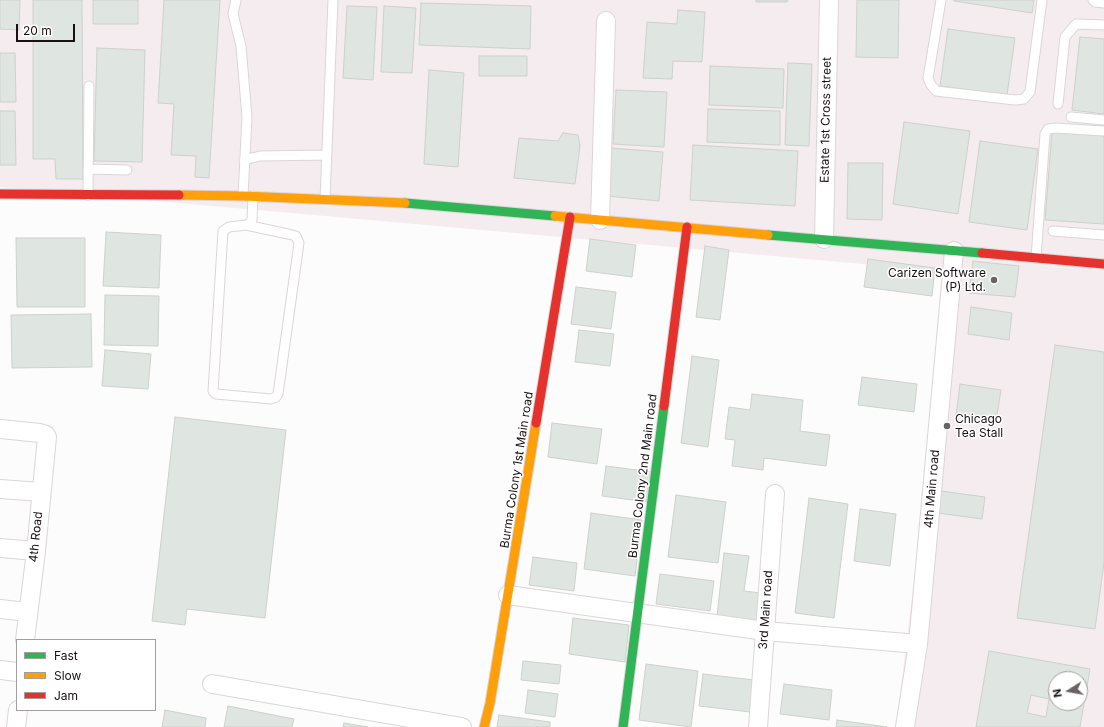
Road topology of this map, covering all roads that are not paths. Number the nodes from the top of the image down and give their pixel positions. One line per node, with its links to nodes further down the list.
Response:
1 (236, 0): 16 (lane)
2 (333, 0): 15 (lane)
3 (829, 0): 30 (street, Estate 1st Cross street)
4 (942, 0): 5 (lane)
5 (1042, 0)
6 (1093, 0): 7 (lane)
7 (1104, 3)
8 (606, 21): 25 (street)
9 (1104, 25): 11 (lane)
10 (89, 86): 17 (lane)
11 (1058, 104)
12 (1071, 117): 13 (lane)
13 (1104, 120)
14 (1104, 131): 32 (lane)
15 (326, 155): 16 (lane); 23 (lane)
16 (244, 160): 21 (lane)
17 (88, 169): 18 (lane); 20 (lane)
18 (127, 170)
19 (0, 194): 20 (street)
20 (88, 195): 21 (street)
21 (243, 196): 22 (street)
22 (253, 196): 23 (street); 26 (lane)
23 (325, 199): 24 (street)
24 (570, 217): 25 (street); 40 (street, Burma Colony 1st Main road)
25 (600, 220): 27 (street)
26 (246, 225): 26 (lane)
27 (687, 227): 30 (street); 43 (street, Burma Colony 2nd Main road)
28 (1053, 231): 29 (lane)
29 (1104, 235)
30 (824, 239): 31 (street)
31 (954, 251): 32 (street); 46 (street, 4th Main road)
32 (1036, 258): 33 (street)
33 (1104, 264)
34 (0, 429): 36 (street, 4th Road)
35 (0, 489): 36 (street)
36 (41, 492): 39 (street, 4th Road)
37 (775, 494): 44 (street, 3rd Main road)
38 (0, 548): 39 (street)
39 (36, 551): 42 (street, 4th Road)
40 (508, 595): 43 (street); 53 (street, Burma Colony 1st Main road)
41 (0, 609): 42 (street)
42 (27, 612): 45 (street, 4th Road)
43 (638, 613): 44 (street); 54 (street, Burma Colony 2nd Main road)
44 (765, 631): 46 (street); 55 (street, 3rd Main road)
45 (25, 639)
46 (918, 644): 56 (street, 4th Main road)
47 (0, 670): 48 (street)
48 (16, 672)
49 (212, 684): 52 (street)
50 (18, 711): 51 (street)
51 (16, 727)
52 (462, 727)
53 (484, 727)
54 (623, 727)
55 (758, 727)
56 (905, 727)

